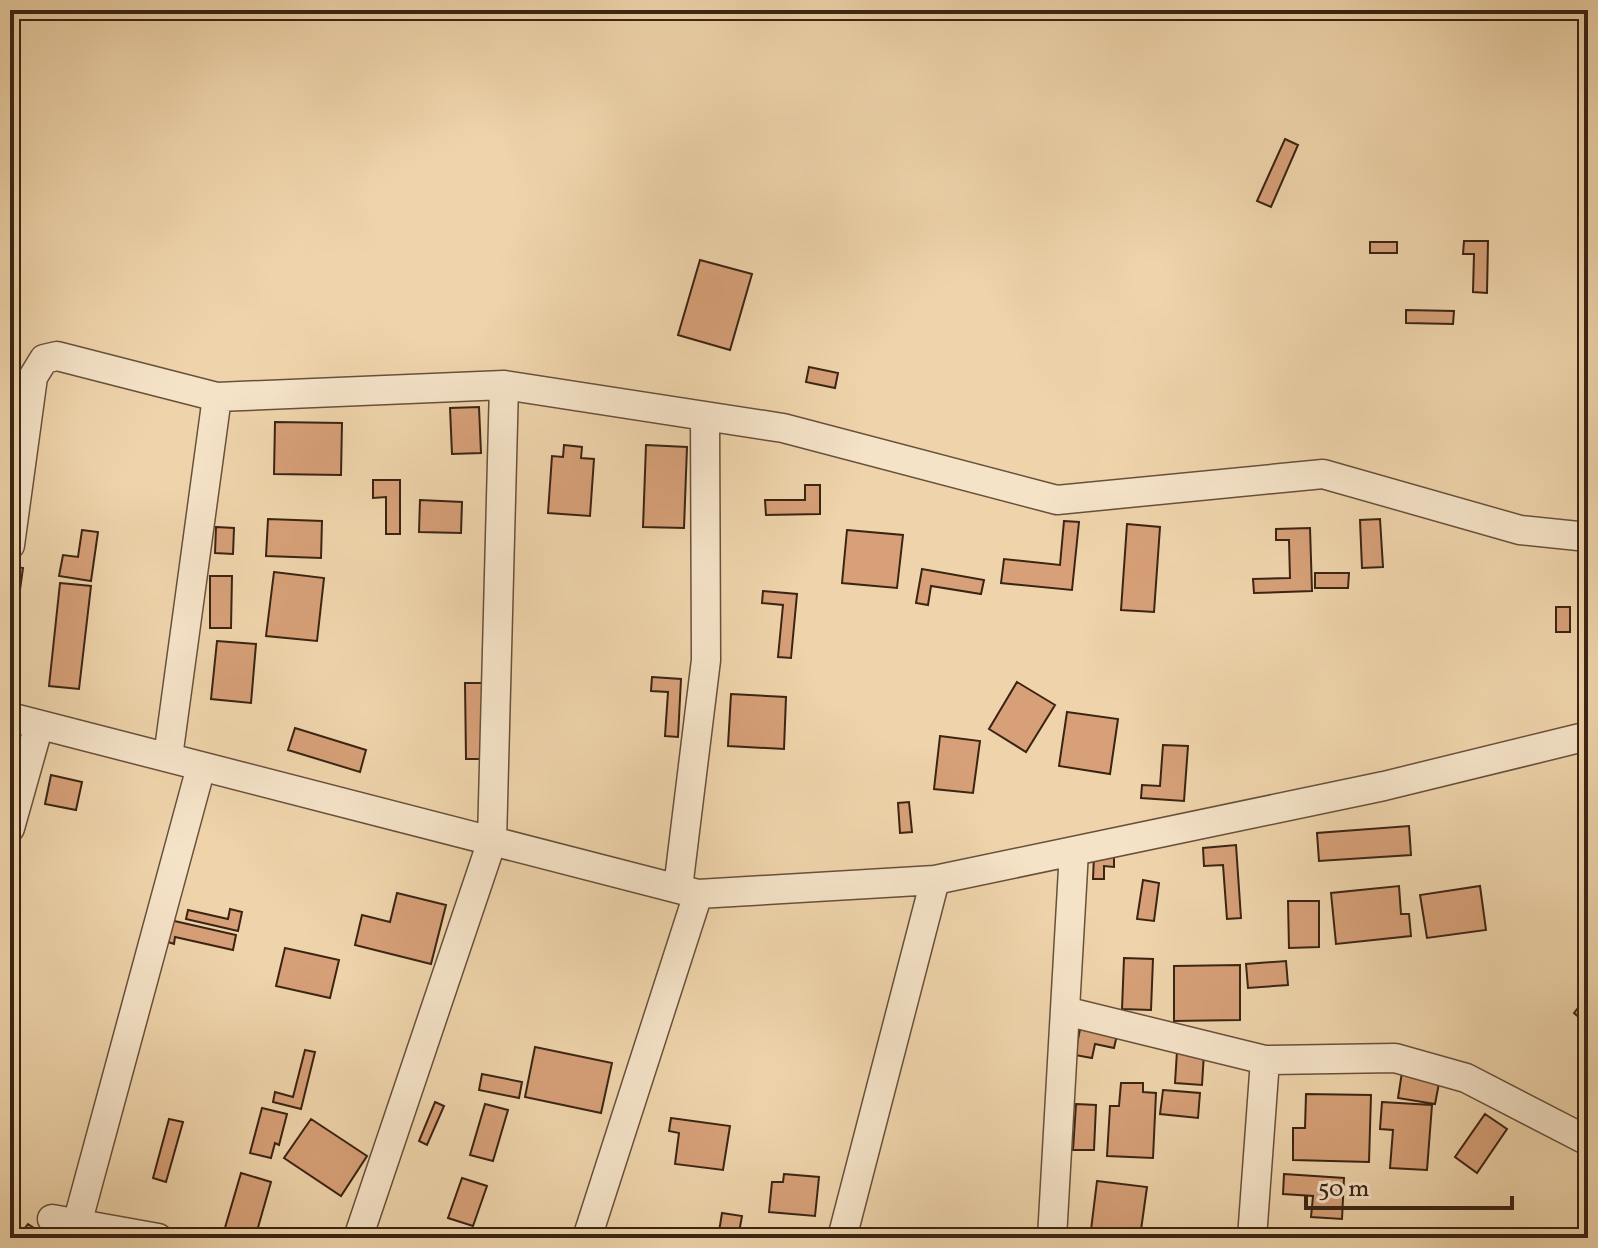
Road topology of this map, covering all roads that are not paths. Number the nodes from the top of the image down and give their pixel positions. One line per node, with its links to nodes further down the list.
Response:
1 (504, 385): 2 (street); 3 (street); 12 (street)
2 (217, 397): 5 (street); 9 (street)
3 (705, 416): 4 (street); 15 (street)
4 (1588, 537)
5 (10, 545)
6 (10, 717): 7 (street)
7 (39, 725): 9 (street); 11 (street)
8 (1588, 736): 13 (street)
9 (168, 757): 10 (street)
10 (201, 767): 12 (street); 19 (street)
11 (10, 828)
12 (492, 841): 15 (street); 21 (street)
13 (1074, 851): 14 (street); 16 (street)
14 (935, 880): 15 (street); 23 (street)
15 (688, 891): 22 (street)
16 (1065, 1011): 17 (street); 24 (street)
17 (1265, 1060): 18 (street); 25 (street)
18 (1588, 1141)
19 (64, 1227): 20 (street)
20 (158, 1238)
21 (358, 1238)
22 (587, 1238)
23 (842, 1238)
24 (1052, 1238)
25 (1252, 1238)

